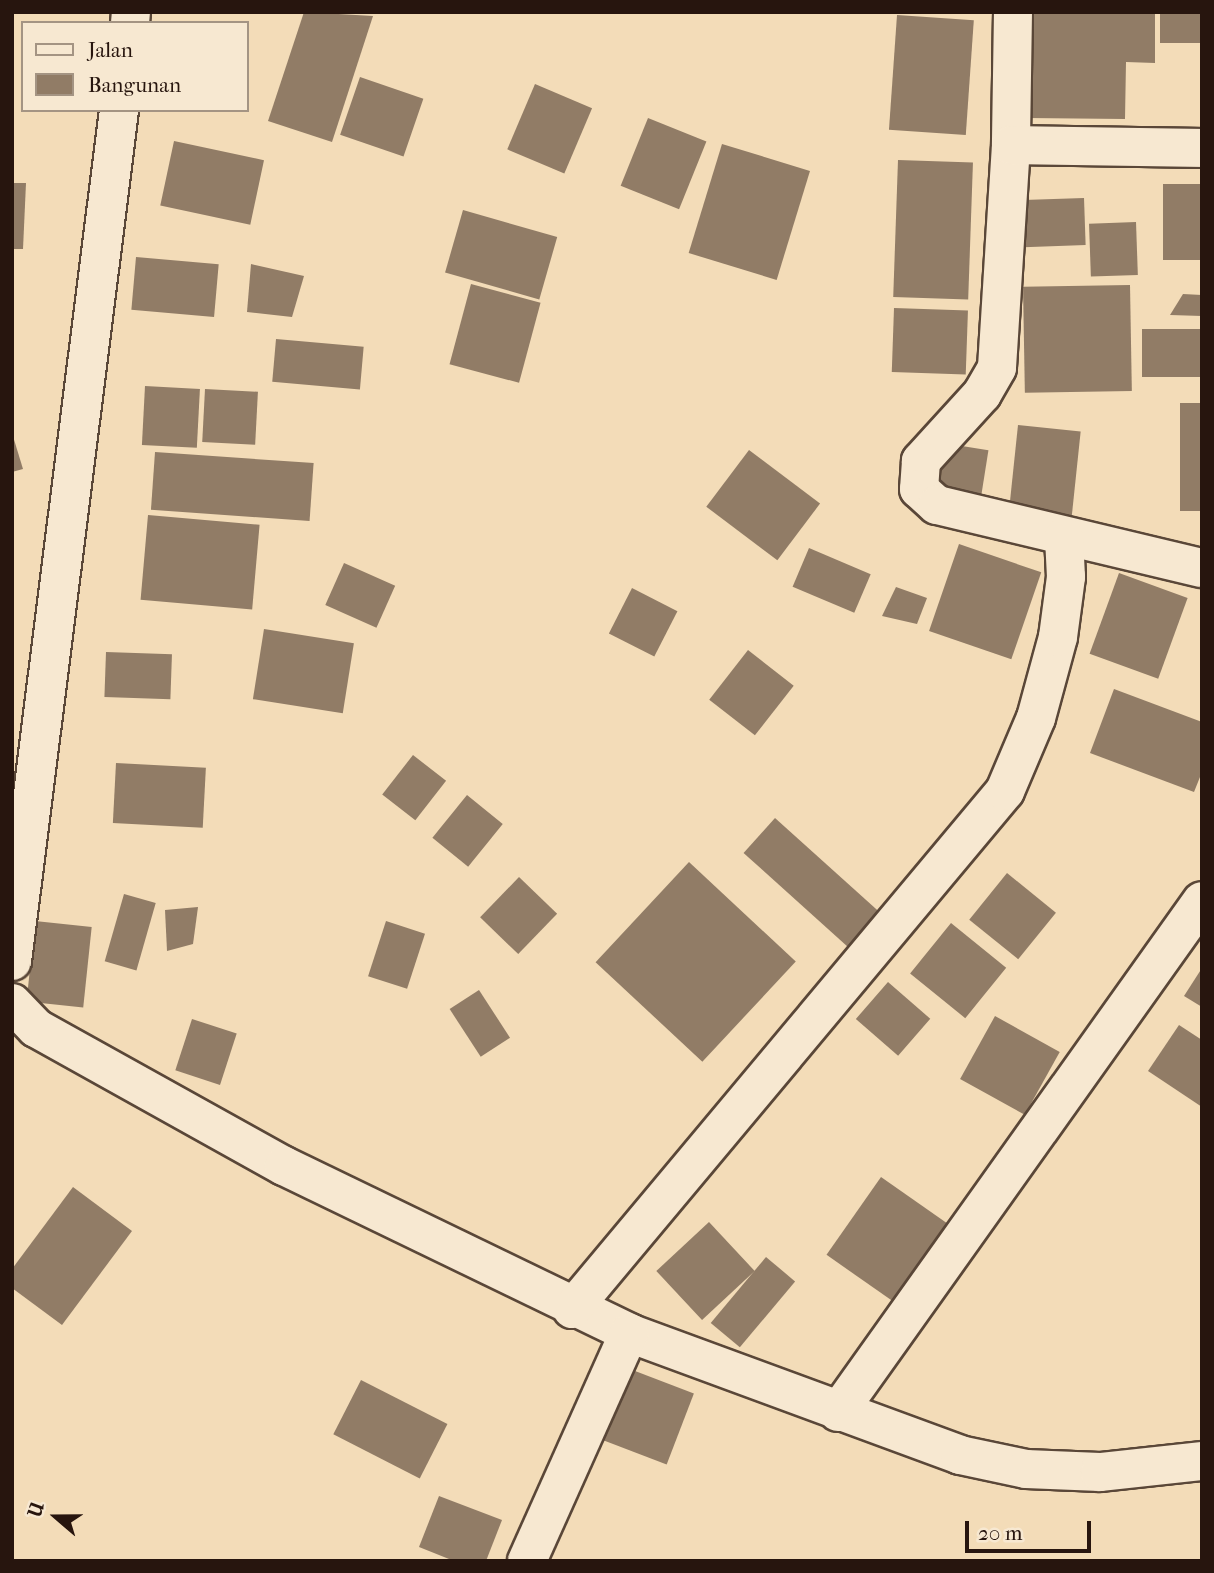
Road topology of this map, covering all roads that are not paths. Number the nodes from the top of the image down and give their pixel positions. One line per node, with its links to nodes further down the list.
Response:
1 (1013, 12): 3 (street)
2 (119, 112): 8 (street)
3 (1011, 145): 4 (street); 5 (street)
4 (1202, 148)
5 (1064, 537): 6 (street); 10 (street)
6 (1202, 568)
7 (1202, 901): 12 (street)
8 (12, 961)
9 (12, 1003): 10 (street)
10 (572, 1309): 11 (street)
11 (629, 1334): 12 (street); 14 (street)
12 (838, 1412): 13 (street)
13 (1202, 1461)
14 (527, 1561)

